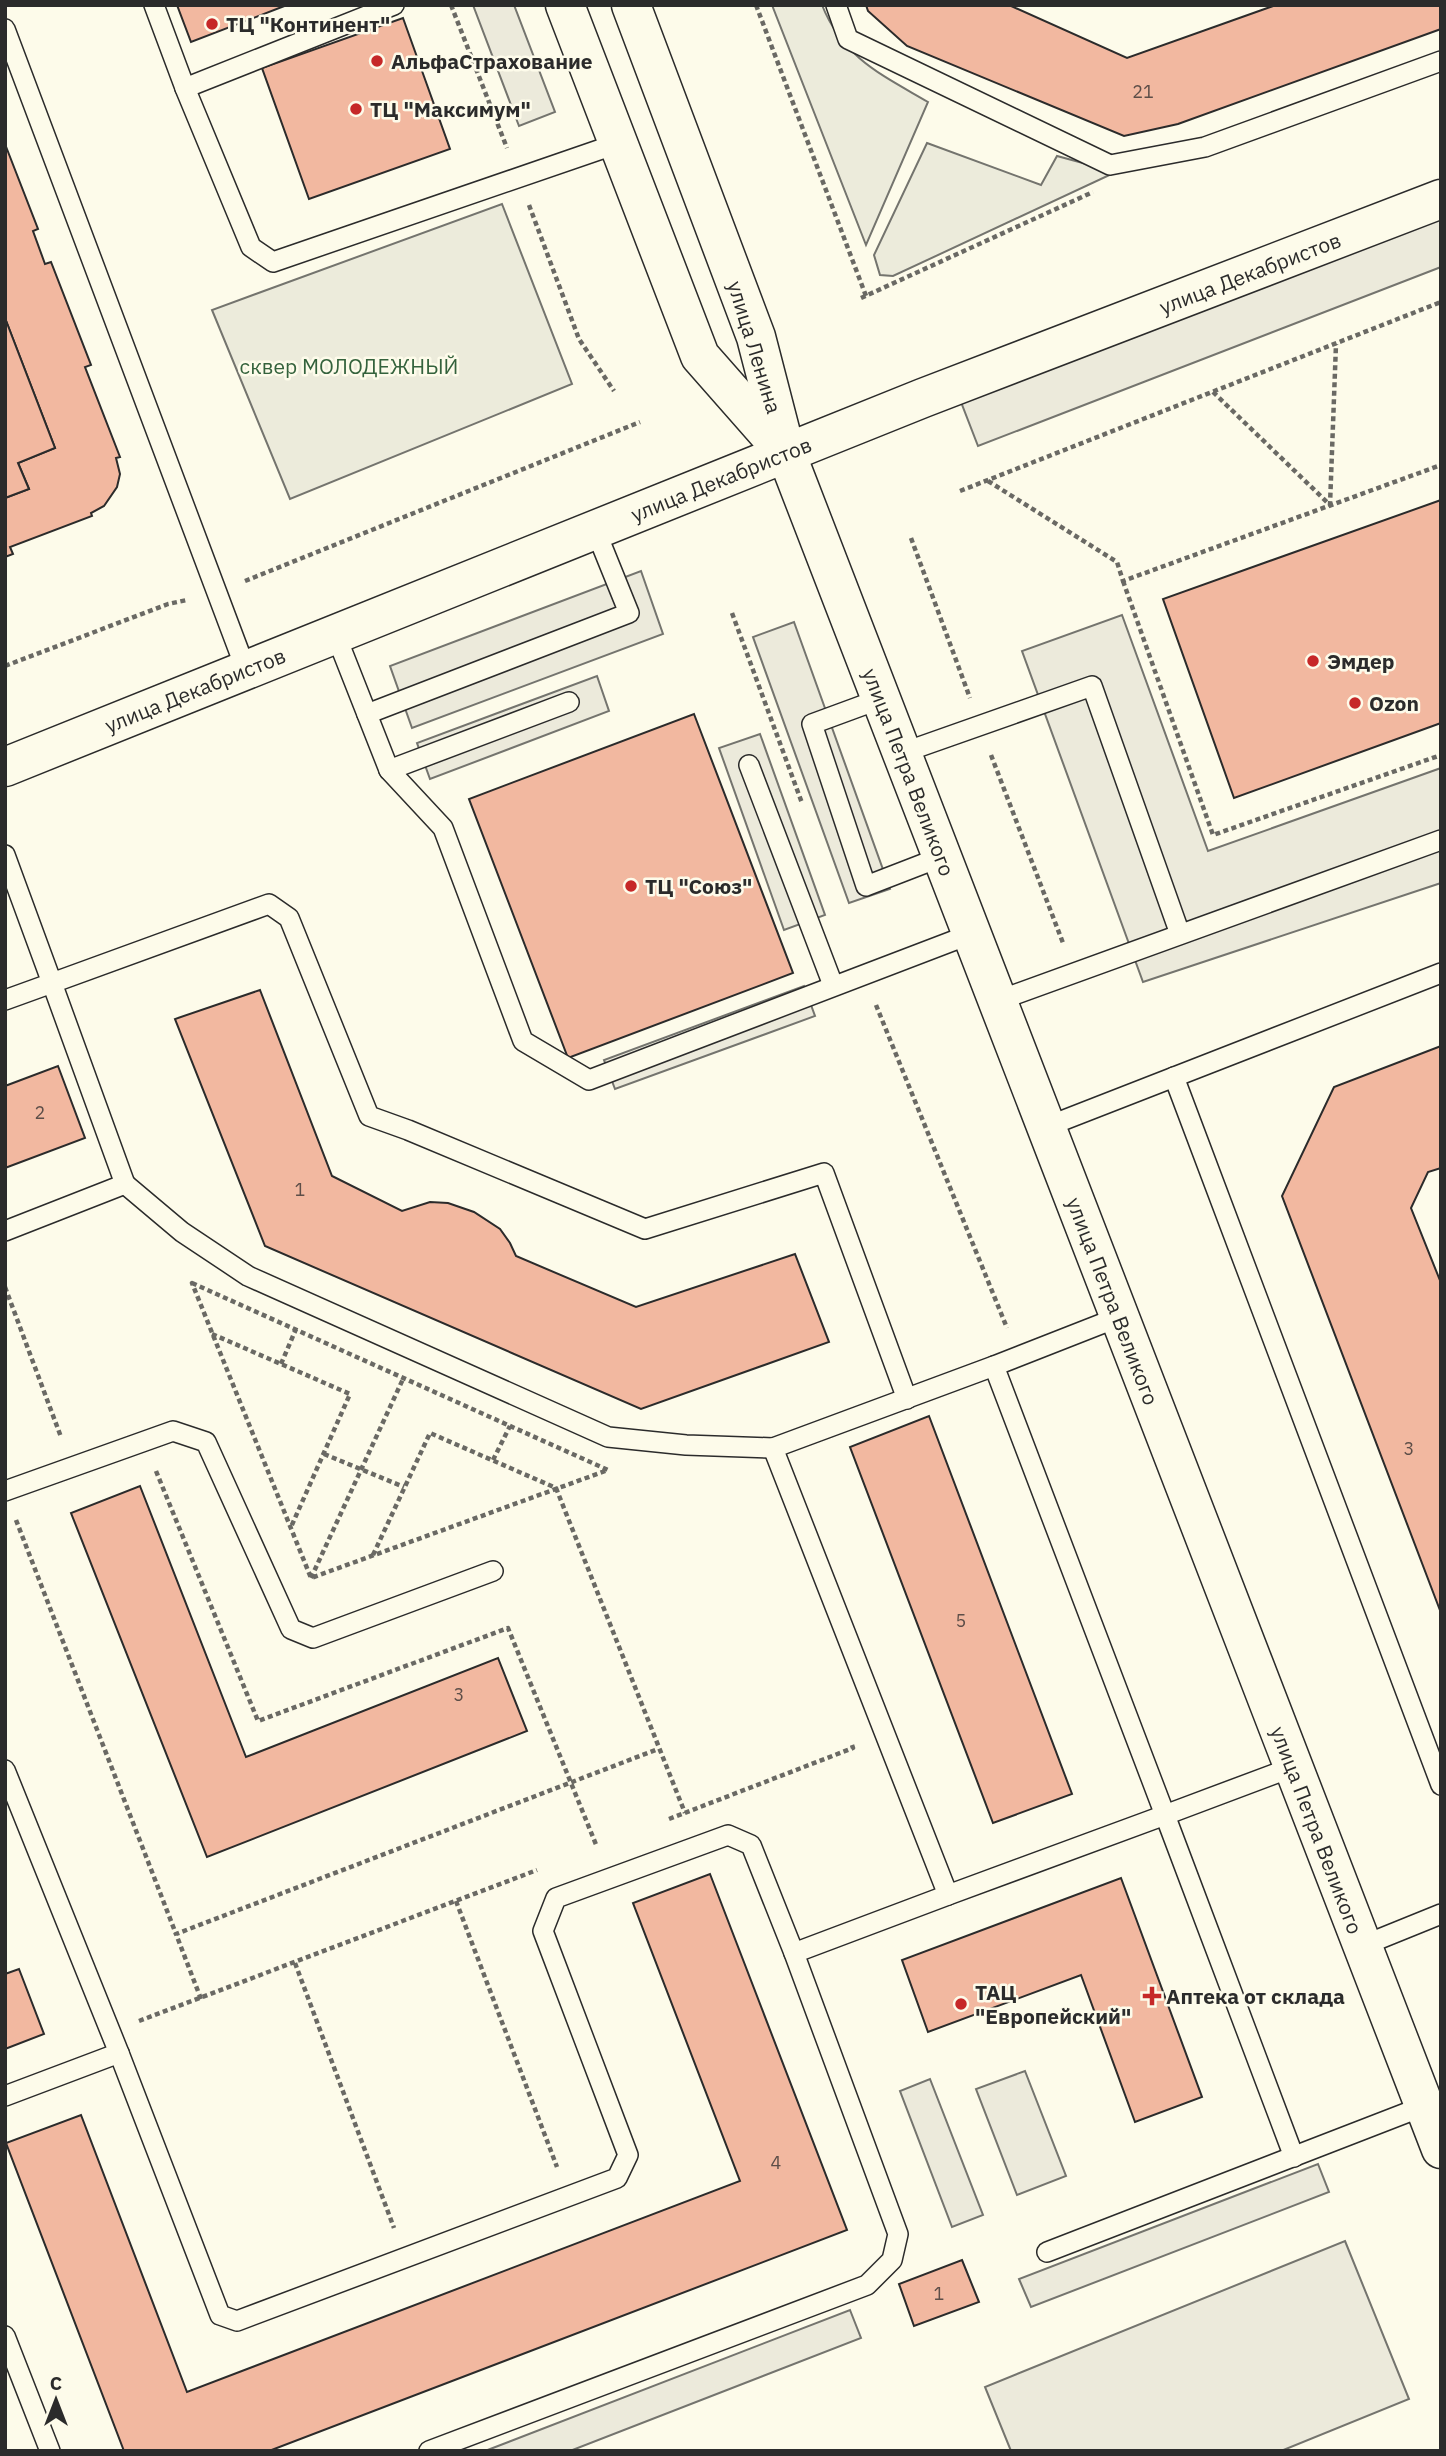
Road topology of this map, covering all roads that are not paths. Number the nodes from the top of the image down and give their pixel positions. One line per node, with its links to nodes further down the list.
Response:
1 (154, 5): 8 (lane)
2 (394, 5): 8 (lane)
3 (565, 5): 9 (main road, улица Ленина)
4 (631, 5): 11 (main road, улица Ленина)
5 (836, 5): 7 (lane)
6 (5, 29): 14 (lane)
7 (1441, 61)
8 (185, 88): 9 (lane)
9 (619, 144): 11 (main road, улица Ленина)
10 (1441, 199): 11 (main road, улица Декабристов)
11 (786, 453): 12 (main road, улица Декабристов); 15 (main road, улица Петра Великого)
12 (595, 529): 13 (main road, улица Декабристов); 17 (lane)
13 (335, 633): 14 (main road, улица Декабристов); 17 (lane)
14 (246, 670): 20 (main road, улица Декабристов)
15 (880, 699): 18 (main road, улица Петра Великого); 24 (lane)
16 (569, 702): 21 (lane)
17 (367, 714): 21 (lane)
18 (901, 753): 24 (main road, улица Петра Великого); 26 (lane)
19 (748, 765): 29 (lane)
20 (5, 767)
21 (388, 770): 29 (lane)
22 (1441, 840): 26 (lane)
23 (5, 855): 28 (lane)
24 (941, 857): 25 (main road, улица Петра Великого)
25 (971, 934): 29 (lane); 31 (main road, улица Петра Великого)
26 (1180, 934): 31 (lane)
27 (1441, 973): 32 (lane)
28 (52, 983): 30 (lane); 34 (lane); 38 (lane)
29 (833, 985)
30 (5, 1000)
31 (997, 1001): 33 (main road, улица Петра Великого)
32 (1174, 1077): 33 (lane); 44 (lane)
33 (1046, 1127): 36 (main road, улица Петра Великого)
34 (125, 1184): 35 (lane); 39 (lane)
35 (5, 1231)
36 (1119, 1317): 37 (lane); 42 (main road, улица Петра Великого)
37 (994, 1366): 38 (lane); 45 (lane)
38 (907, 1399): 39 (lane)
39 (773, 1448): 46 (lane)
40 (5, 1491): 41 (lane)
41 (492, 1571)
42 (1293, 1767): 45 (lane); 48 (main road, улица Петра Великого)
43 (5, 1770): 50 (lane)
44 (1441, 1785)
45 (1165, 1815): 46 (lane); 54 (lane)
46 (948, 1895): 49 (lane)
47 (1441, 1914): 48 (lane)
48 (1362, 1946): 52 (main road, улица Петра Великого)
49 (794, 1953): 50 (lane); 58 (lane)
50 (119, 2053): 51 (lane)
51 (5, 2096)
52 (1424, 2106): 53 (main road, улица Петра Великого); 54 (lane)
53 (1441, 2149)
54 (1294, 2157): 55 (lane)
55 (1047, 2252)
56 (5, 2336): 57 (lane)
57 (50, 2451)
58 (429, 2451)

